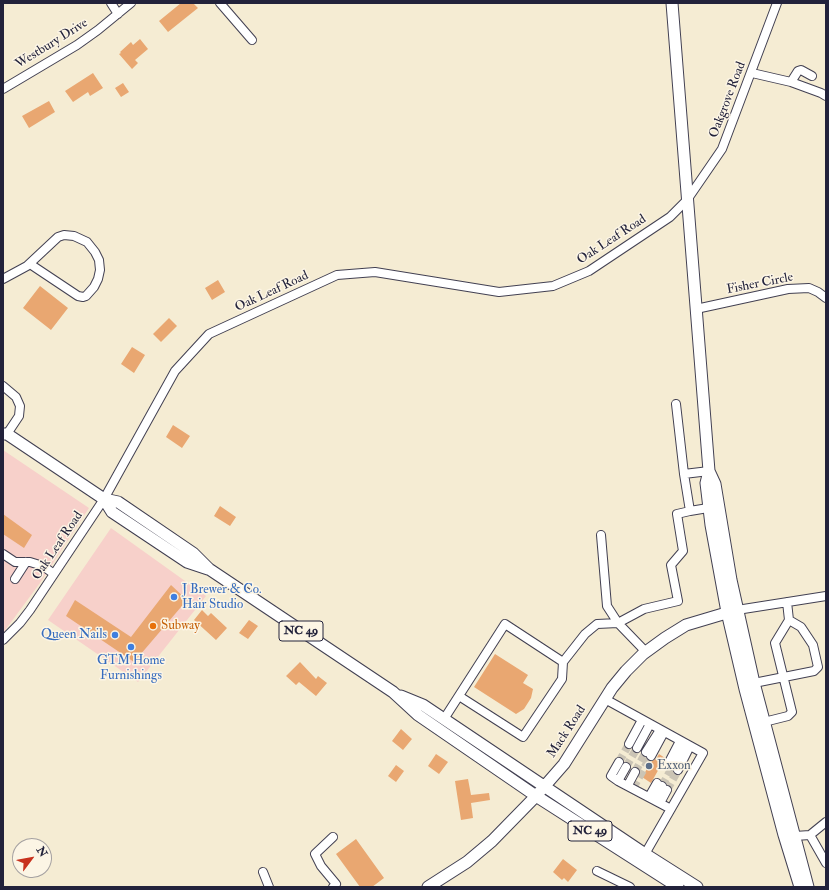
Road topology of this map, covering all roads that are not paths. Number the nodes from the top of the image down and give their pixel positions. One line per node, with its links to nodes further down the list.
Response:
1 (111, 3): 6 (street)
2 (131, 3): 6 (street, Westbury Drive)
3 (220, 3): 7 (street)
4 (672, 3): 13 (main road)
5 (777, 3): 8 (street, Oakgrove Road)
6 (118, 14): 11 (street, Westbury Drive)
7 (252, 40)
8 (752, 73): 10 (street); 13 (street, Oakgrove Road)
9 (812, 76): 10 (street)
10 (791, 82): 12 (street)
11 (3, 89)
12 (824, 92)
13 (688, 200): 17 (main road); 23 (street, Oak Leaf Road)
14 (30, 264): 14 (street); 15 (street)
15 (3, 279)
16 (826, 298): 17 (street, Fisher Circle)
17 (696, 310): 21 (main road)
18 (3, 386): 20 (street)
19 (676, 404): 22 (street)
20 (4, 432): 23 (main road, NC 49)
21 (709, 471): 22 (street); 24 (main road); 33 (main road)
22 (684, 474): 25 (street)
23 (104, 499): 29 (street, Oak Leaf Road); 41 (main road, NC 49)
24 (708, 508): 25 (street); 33 (main road)
25 (690, 511): 35 (street)
26 (601, 535): 35 (street)
27 (3, 554): 28 (street)
28 (26, 562): 29 (street); 30 (street)
29 (54, 574): 36 (street, Oak Leaf Road)
30 (15, 579)
31 (826, 596): 32 (street)
32 (787, 602): 33 (street); 34 (street)
33 (732, 611): 37 (main road, Mack Road); 40 (main road); 76 (main road)
34 (789, 620): 39 (street); 39 (street)
35 (618, 623): 37 (street); 38 (street)
36 (3, 640)
37 (646, 652): 43 (main road, Mack Road)
38 (563, 662): 42 (street); 42 (street)
39 (784, 677): 40 (street); 46 (street)
40 (754, 683): 46 (main road)
41 (393, 692): 44 (main road, NC 49); 58 (main road, NC 49)
42 (459, 696): 44 (street)
43 (605, 699): 45 (street); 57 (main road, Mack Road)
44 (444, 719): 57 (main road, NC 49)
45 (642, 720): 47 (street); 49 (street)
46 (764, 722): 63 (main road)
47 (650, 724): 48 (street); 51 (street)
48 (662, 731): 50 (street); 52 (street)
49 (629, 744)
50 (685, 744): 54 (street); 60 (street)
51 (637, 748)
52 (649, 754)
53 (623, 765): 56 (street)
54 (673, 767)
55 (635, 772): 56 (street)
56 (628, 785): 59 (street)
57 (545, 786): 58 (main road, Mack Road); 65 (main road, NC 49)
58 (536, 796): 70 (main road, NC 49); 74 (main road, Mack Road)
59 (655, 800): 59 (street); 60 (street)
60 (671, 809): 65 (street)
61 (826, 822): 62 (street)
62 (810, 835): 63 (street); 67 (street)
63 (795, 836): 66 (main road)
64 (332, 837): 73 (street)
65 (645, 854): 71 (main road, NC 49)
66 (801, 857): 77 (main road); 78 (main road)
67 (826, 863)
68 (597, 871): 75 (street)
69 (263, 872): 72 (street)
70 (673, 886)
71 (696, 886)
72 (269, 887)
73 (333, 887)
74 (428, 887)
75 (630, 887)
76 (800, 887)
77 (808, 887)
78 (816, 887)

